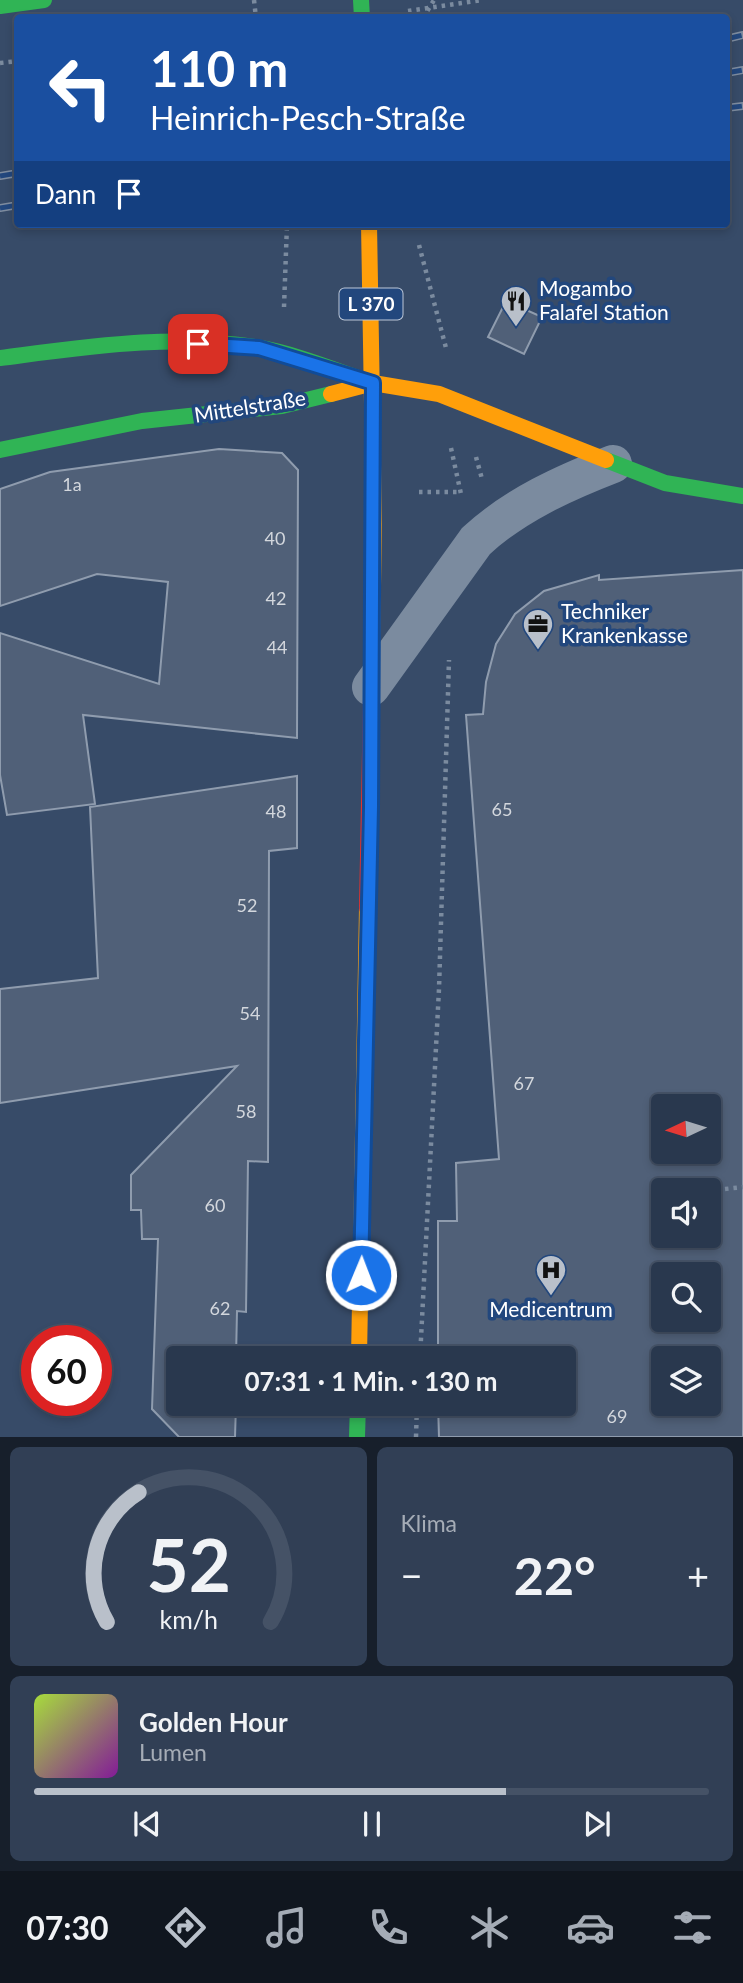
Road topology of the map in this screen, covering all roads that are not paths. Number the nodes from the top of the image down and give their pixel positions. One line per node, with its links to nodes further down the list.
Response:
1 (44, 0): 2 (main road)
2 (0, 6)
3 (369, 228): 5 (main road, L 370)
4 (0, 358): 5 (main road)
5 (373, 383): 6 (main road, Mittelstraße); 7 (main road, Mittelstraße); 9 (main road, L 370)
6 (0, 450)
7 (613, 464): 8 (main road, Mittelstraße); 9 (street)
8 (743, 496)
9 (372, 687): 10 (main road, L 370)
10 (359, 1346)
11 (358, 1416): 12 (main road)
12 (357, 1437)

